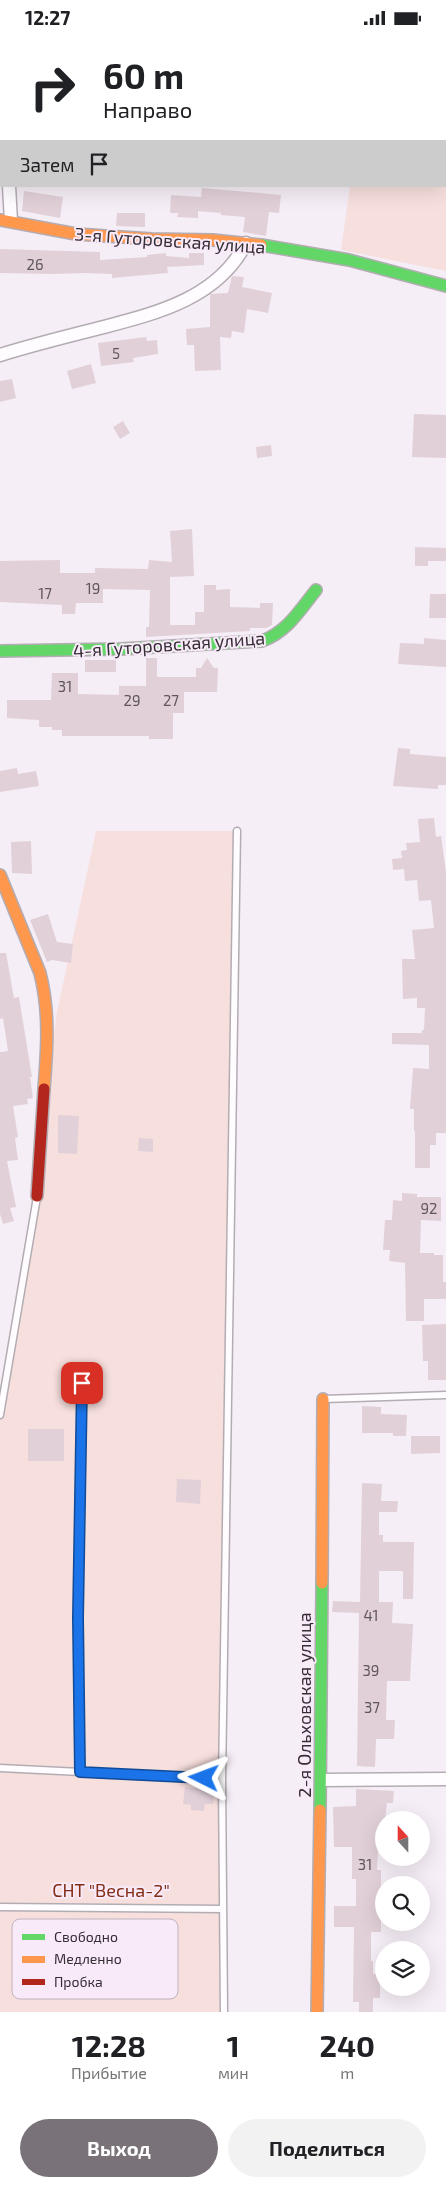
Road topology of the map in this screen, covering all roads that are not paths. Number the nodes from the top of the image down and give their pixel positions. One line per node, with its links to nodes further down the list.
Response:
1 (9, 187): 2 (street, 3-я Гуторовская улица)
2 (6, 221): 3 (street, 3-я Гуторовская улица)
3 (246, 243): 4 (street, 3-я Гуторовская улица); 5 (street)
4 (446, 285)
5 (0, 355)
6 (316, 590): 7 (street, 4-я Гуторовская улица)
7 (0, 651)
8 (237, 831): 17 (lane)
9 (0, 875): 10 (street)
10 (37, 1195): 14 (lane)
11 (82, 1383): 16 (lane)
12 (446, 1395): 13 (lane)
13 (323, 1399): 19 (street, 2-я Ольховская улица)
14 (0, 1415)
15 (0, 1768): 16 (lane)
16 (80, 1772): 17 (lane)
17 (222, 1779): 21 (lane)
18 (446, 1779): 19 (street)
19 (321, 1780): 23 (street, 2-я Ольховская улица)
20 (0, 1907): 21 (lane)
21 (223, 1909): 22 (lane)
22 (224, 2012)
23 (317, 2012)

